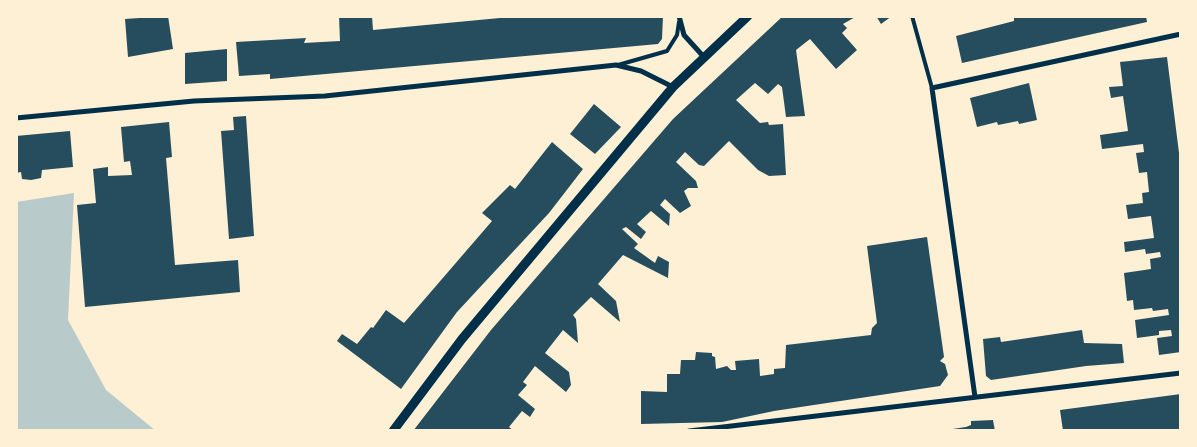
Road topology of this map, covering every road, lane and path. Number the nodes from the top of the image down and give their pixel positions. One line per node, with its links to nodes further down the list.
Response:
1 (748, 16): 5 (street)
2 (912, 16): 8 (lane)
3 (679, 19): 5 (street); 6 (lane)
4 (1181, 34): 8 (street)
5 (703, 56): 7 (street)
6 (616, 65): 7 (street); 9 (street)
7 (673, 87): 12 (street)
8 (932, 88): 11 (street)
9 (16, 118)
10 (1181, 373): 11 (street)
11 (975, 397): 13 (street)
12 (393, 431)
13 (689, 431)

